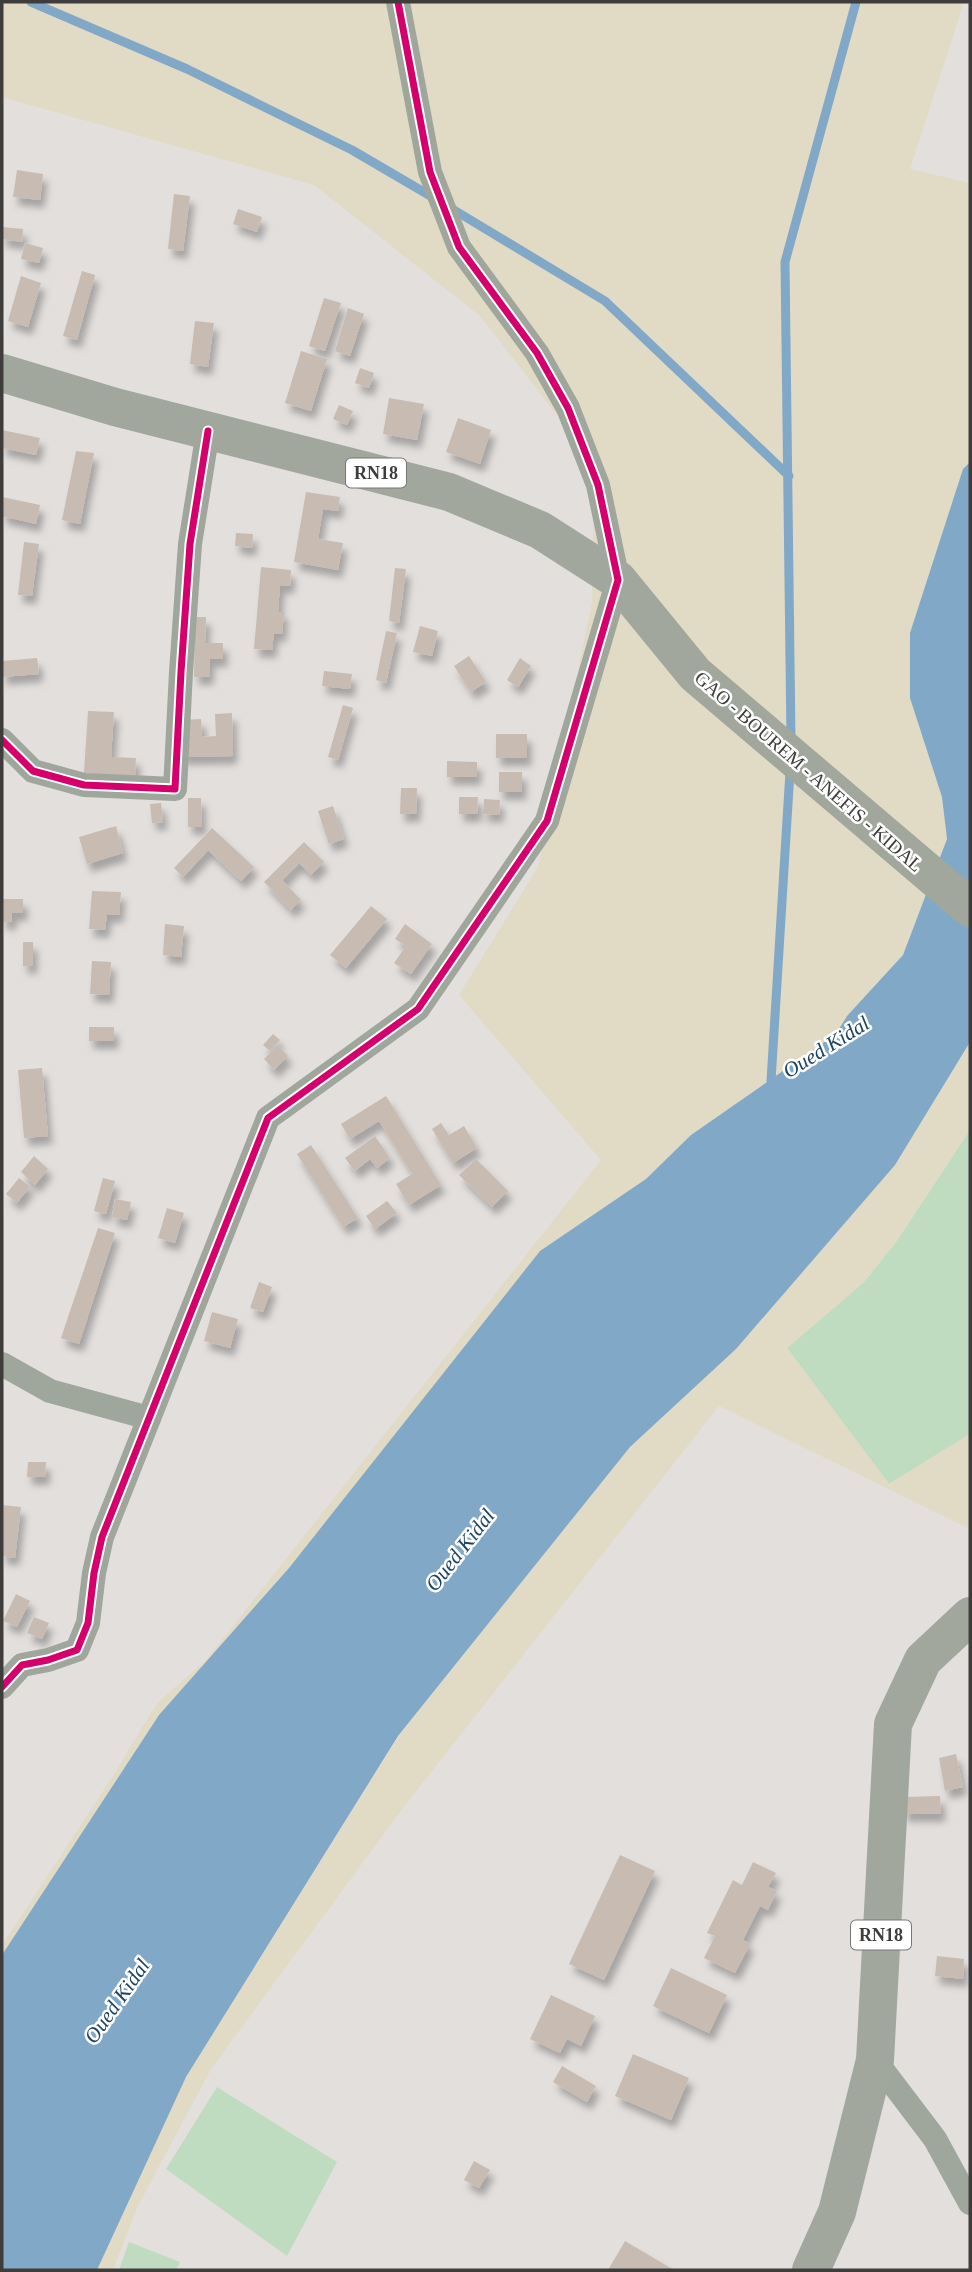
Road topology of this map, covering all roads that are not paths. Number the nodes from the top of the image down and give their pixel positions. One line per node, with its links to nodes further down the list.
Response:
1 (398, 2): 4 (street)
2 (2, 373): 3 (main road, GAO - BOUREM - ANEFIS - KIDAL / RN18)
3 (208, 431): 4 (main road, GAO - BOUREM - ANEFIS - KIDAL / RN18); 5 (street)
4 (618, 580): 6 (main road, GAO - BOUREM - ANEFIS - KIDAL / RN18); 8 (street)
5 (2, 740)
6 (970, 908)
7 (6, 1371): 8 (street)
8 (149, 1418): 10 (street)
9 (970, 1616): 11 (main road, RN18)
10 (2, 1687)
11 (875, 2060): 12 (street); 13 (main road, RN18)
12 (970, 2203)
13 (811, 2270)

